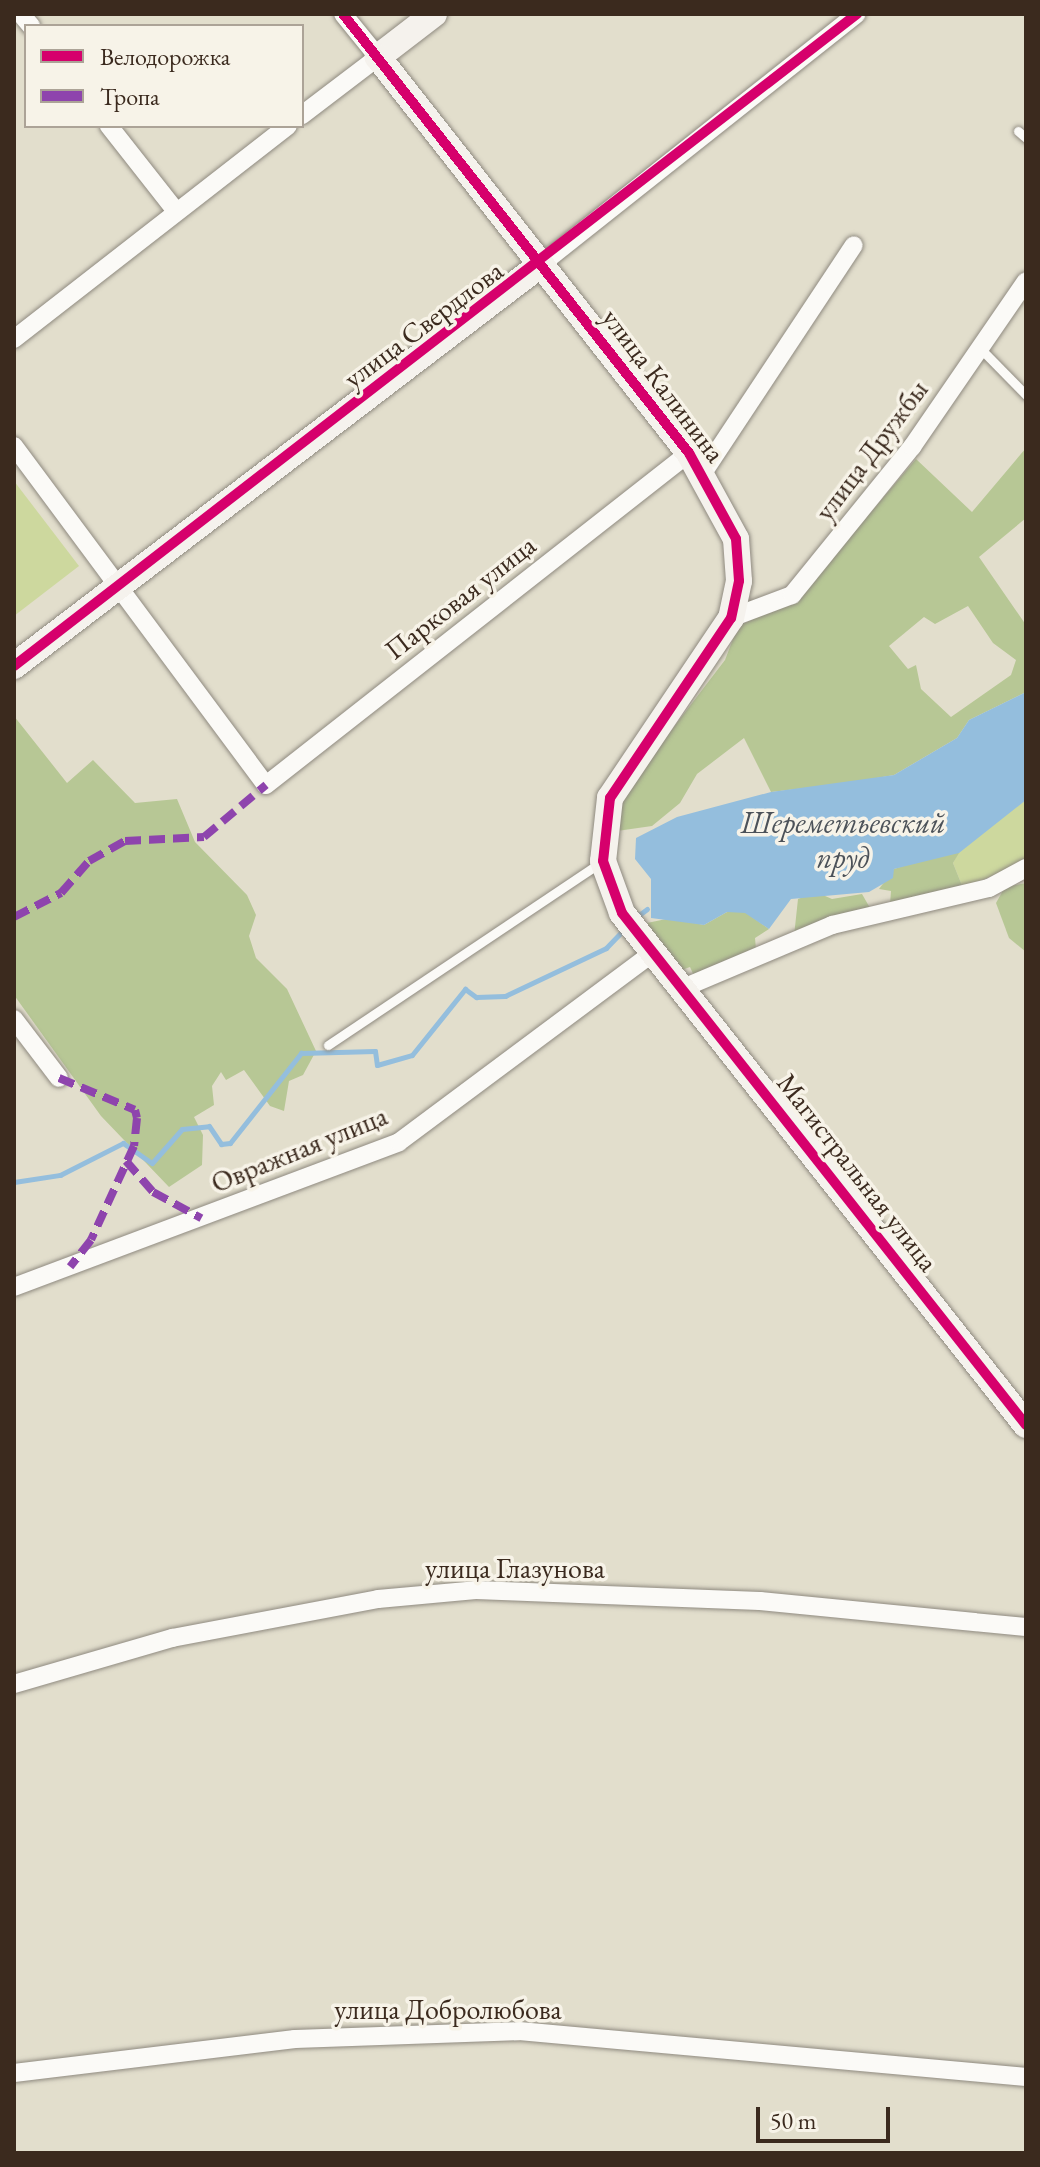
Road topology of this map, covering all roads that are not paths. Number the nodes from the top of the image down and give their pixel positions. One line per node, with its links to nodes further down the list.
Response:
1 (343, 14): 4 (street, улица Калинина)
2 (434, 14): 4 (street)
3 (857, 14): 10 (street, улица Свердлова)
4 (378, 57): 5 (street); 10 (street, улица Калинина)
5 (304, 113)
6 (111, 128): 8 (street)
7 (285, 128): 8 (street)
8 (176, 211): 12 (street)
9 (854, 245): 16 (street, Парковая улица)
10 (540, 265): 16 (street, улица Калинина); 17 (street, улица Свердлова)
11 (1026, 281): 13 (street, улица Дружбы)
12 (14, 339)
13 (980, 348): 14 (lane); 18 (street, улица Дружбы)
14 (1026, 395)
15 (14, 446): 17 (street)
16 (696, 463): 17 (street, Парковая улица); 18 (street, улица Калинина)
17 (116, 589): 19 (street, улица Свердлова)
18 (731, 618): 20 (street, улица Калинина)
19 (14, 666)
20 (603, 861): 22 (street, улица Калинина); 25 (lane)
21 (1026, 868): 23 (street)
22 (652, 952): 23 (street, Магистральная улица); 27 (street, Овражная улица)
23 (683, 988): 28 (street, Магистральная улица)
24 (14, 1019): 26 (street)
25 (328, 1045)
26 (59, 1078)
27 (14, 1287)
28 (1026, 1425)
29 (1026, 1627): 30 (street, улица Глазунова)
30 (14, 1684)
31 (14, 2073): 32 (street, улица Добролюбова)
32 (1026, 2077)

